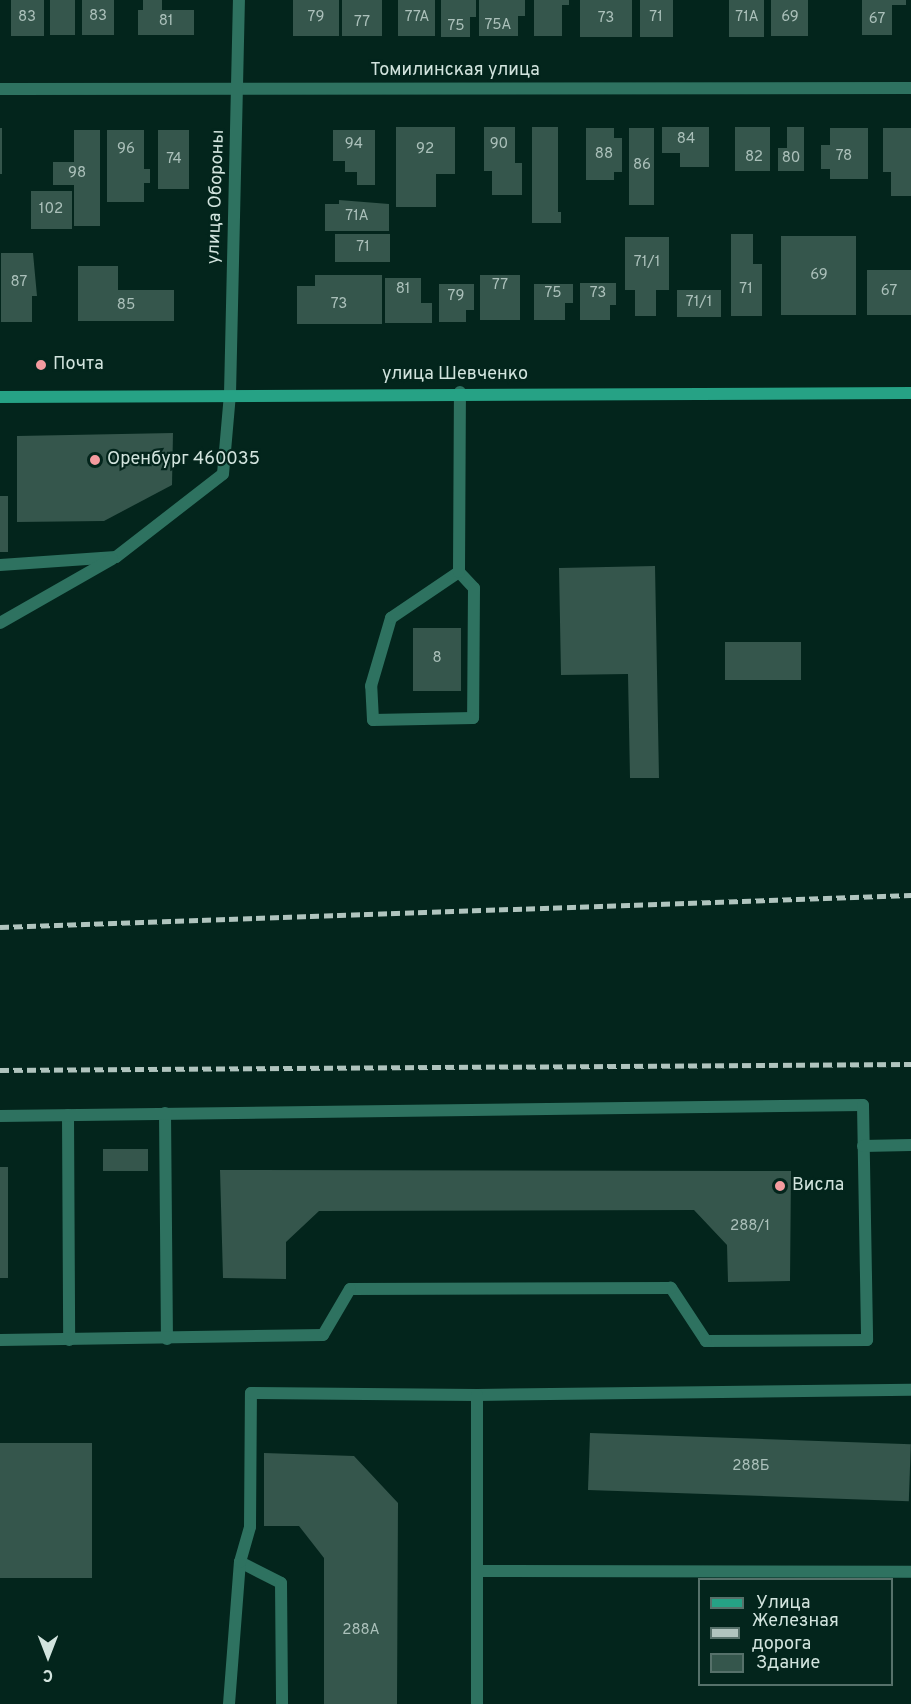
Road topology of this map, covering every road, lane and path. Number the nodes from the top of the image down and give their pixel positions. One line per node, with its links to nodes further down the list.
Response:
1 (239, 0): 4 (street, улица Обороны)
2 (911, 88): 4 (street, Томилинская улица)
3 (0, 89): 4 (street, Томилинская улица)
4 (238, 90): 7 (street, улица Обороны)
5 (460, 392): 6 (main road, улица Шевченко); 7 (main road, улица Шевченко); 11 (street)
6 (911, 393)
7 (230, 394): 8 (main road, улица Шевченко); 9 (street, улица Обороны)
8 (0, 397)
9 (116, 557): 10 (street); 12 (street, улица Обороны)
10 (0, 564)
11 (459, 572): 11 (street)
12 (0, 623)
13 (165, 1113): 14 (street); 17 (street); 18 (street)
14 (68, 1115): 15 (street); 20 (street)
15 (0, 1116)
16 (911, 1145): 17 (street)
17 (863, 1146): 18 (street)
18 (167, 1339): 20 (street)
19 (0, 1340): 20 (street)
20 (69, 1340)
21 (911, 1390): 22 (street)
22 (477, 1395): 23 (street); 24 (street)
23 (240, 1562): 26 (street); 27 (street)
24 (477, 1571): 25 (street); 28 (street)
25 (911, 1572)
26 (229, 1704)
27 (282, 1704)
28 (477, 1704)

